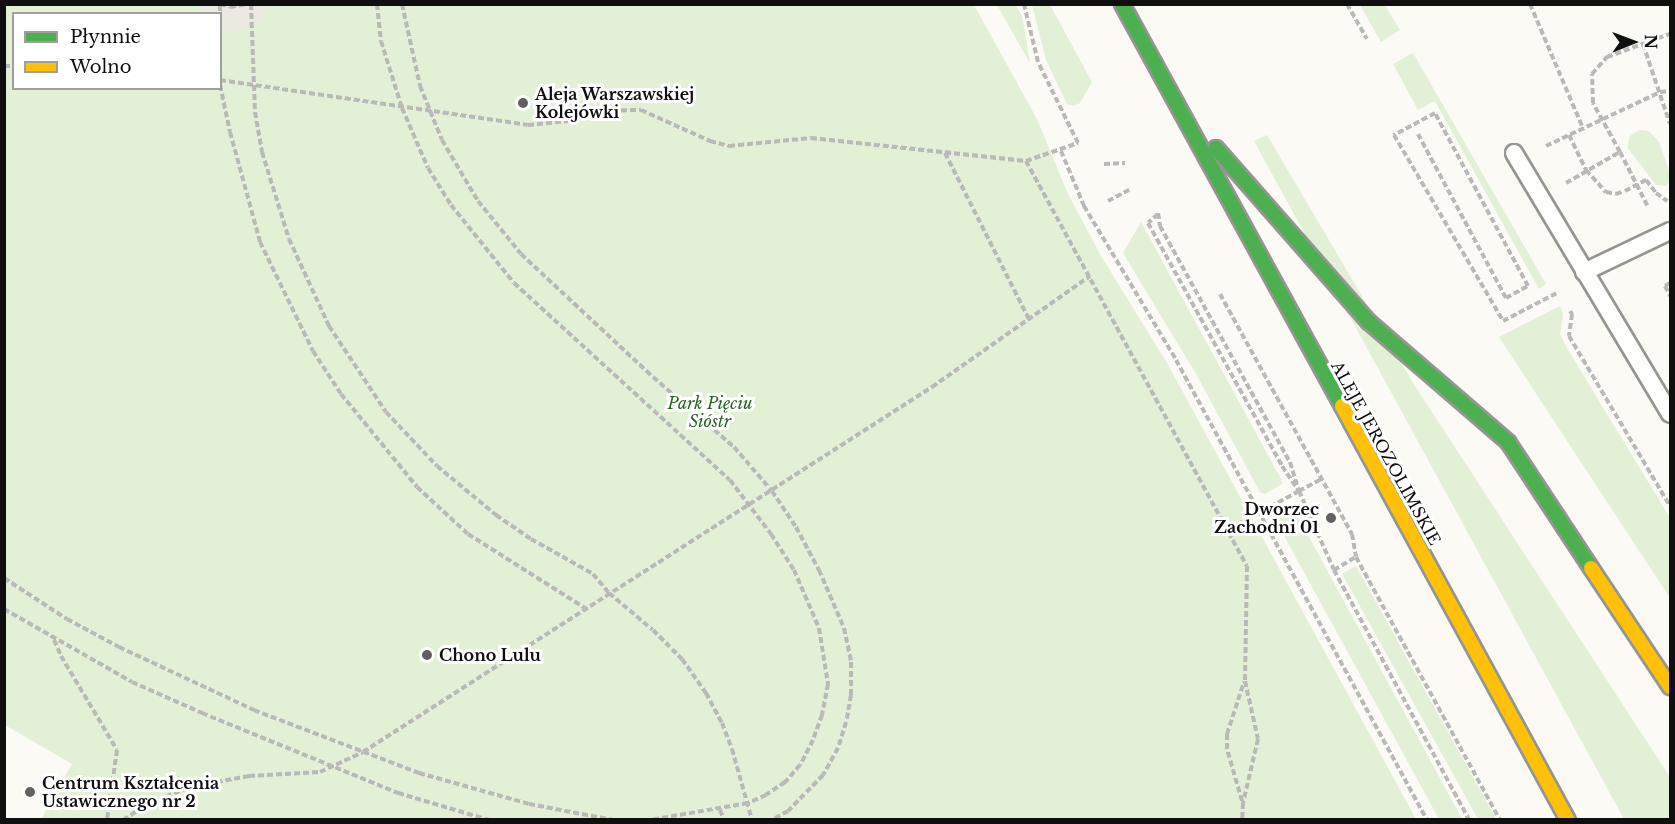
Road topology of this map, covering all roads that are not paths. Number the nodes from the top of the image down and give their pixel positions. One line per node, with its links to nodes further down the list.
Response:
1 (1122, 4): 2 (main road, ALEJE JEROZOLIMSKIE)
2 (1175, 102): 7 (main road, ALEJE JEROZOLIMSKIE); 8 (main road, ALEJE JEROZOLIMSKIE)
3 (1514, 153): 5 (lane)
4 (1671, 231): 5 (lane)
5 (1584, 272): 6 (lane)
6 (1671, 414)
7 (1671, 687)
8 (1568, 819)

